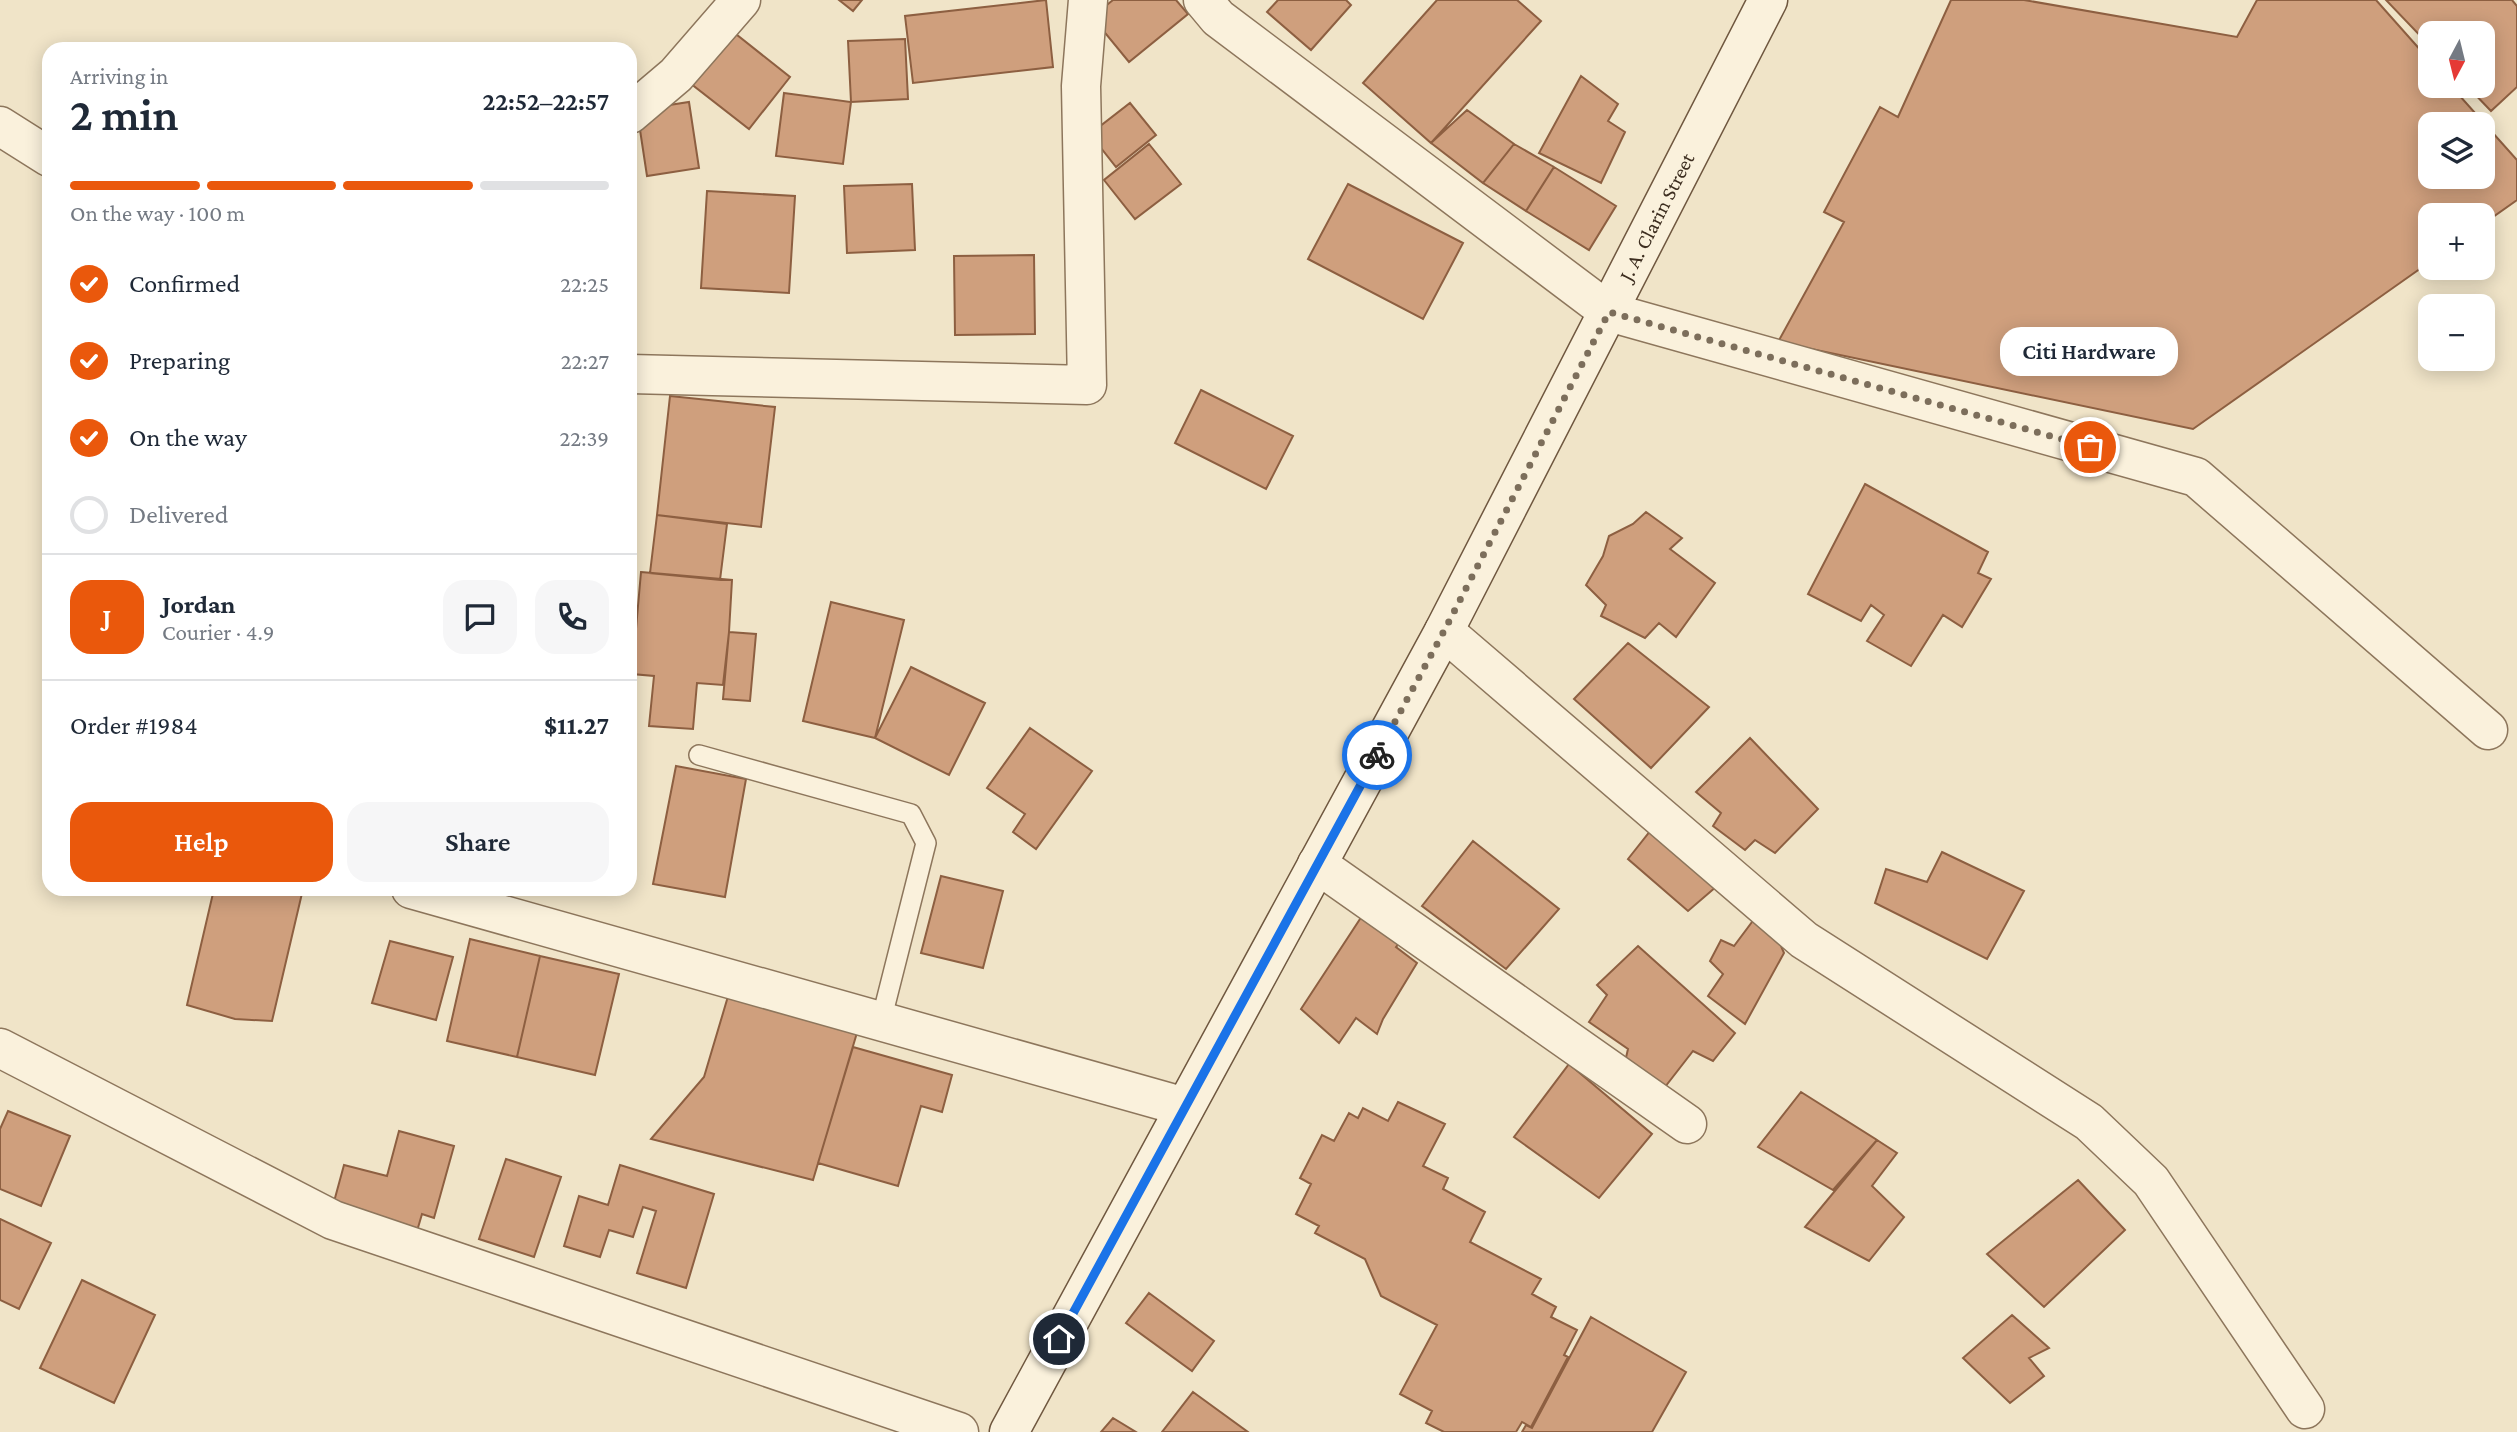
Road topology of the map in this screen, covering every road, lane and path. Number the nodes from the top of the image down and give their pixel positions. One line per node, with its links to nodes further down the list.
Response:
1 (741, 0): 5 (street)
2 (1088, 0): 9 (street)
3 (1203, 0): 8 (street)
4 (1768, 0): 8 (street, J. A. Clarin Street)
5 (637, 108)
6 (0, 126): 7 (street)
7 (42, 153)
8 (1609, 312): 10 (street, J. A. Clarin Street); 11 (street)
9 (637, 374)
10 (1444, 631): 13 (street, J. A. Clarin Street); 19 (street)
11 (2488, 730)
12 (699, 755): 15 (lane)
13 (1317, 864): 17 (street, J. A. Clarin Street); 18 (street)
14 (436, 896): 15 (street)
15 (881, 1021): 17 (street)
16 (0, 1048): 20 (street)
17 (1185, 1107): 21 (street, J. A. Clarin Street)
18 (1687, 1124)
19 (2305, 1409)
20 (959, 1432)
21 (1009, 1432)

